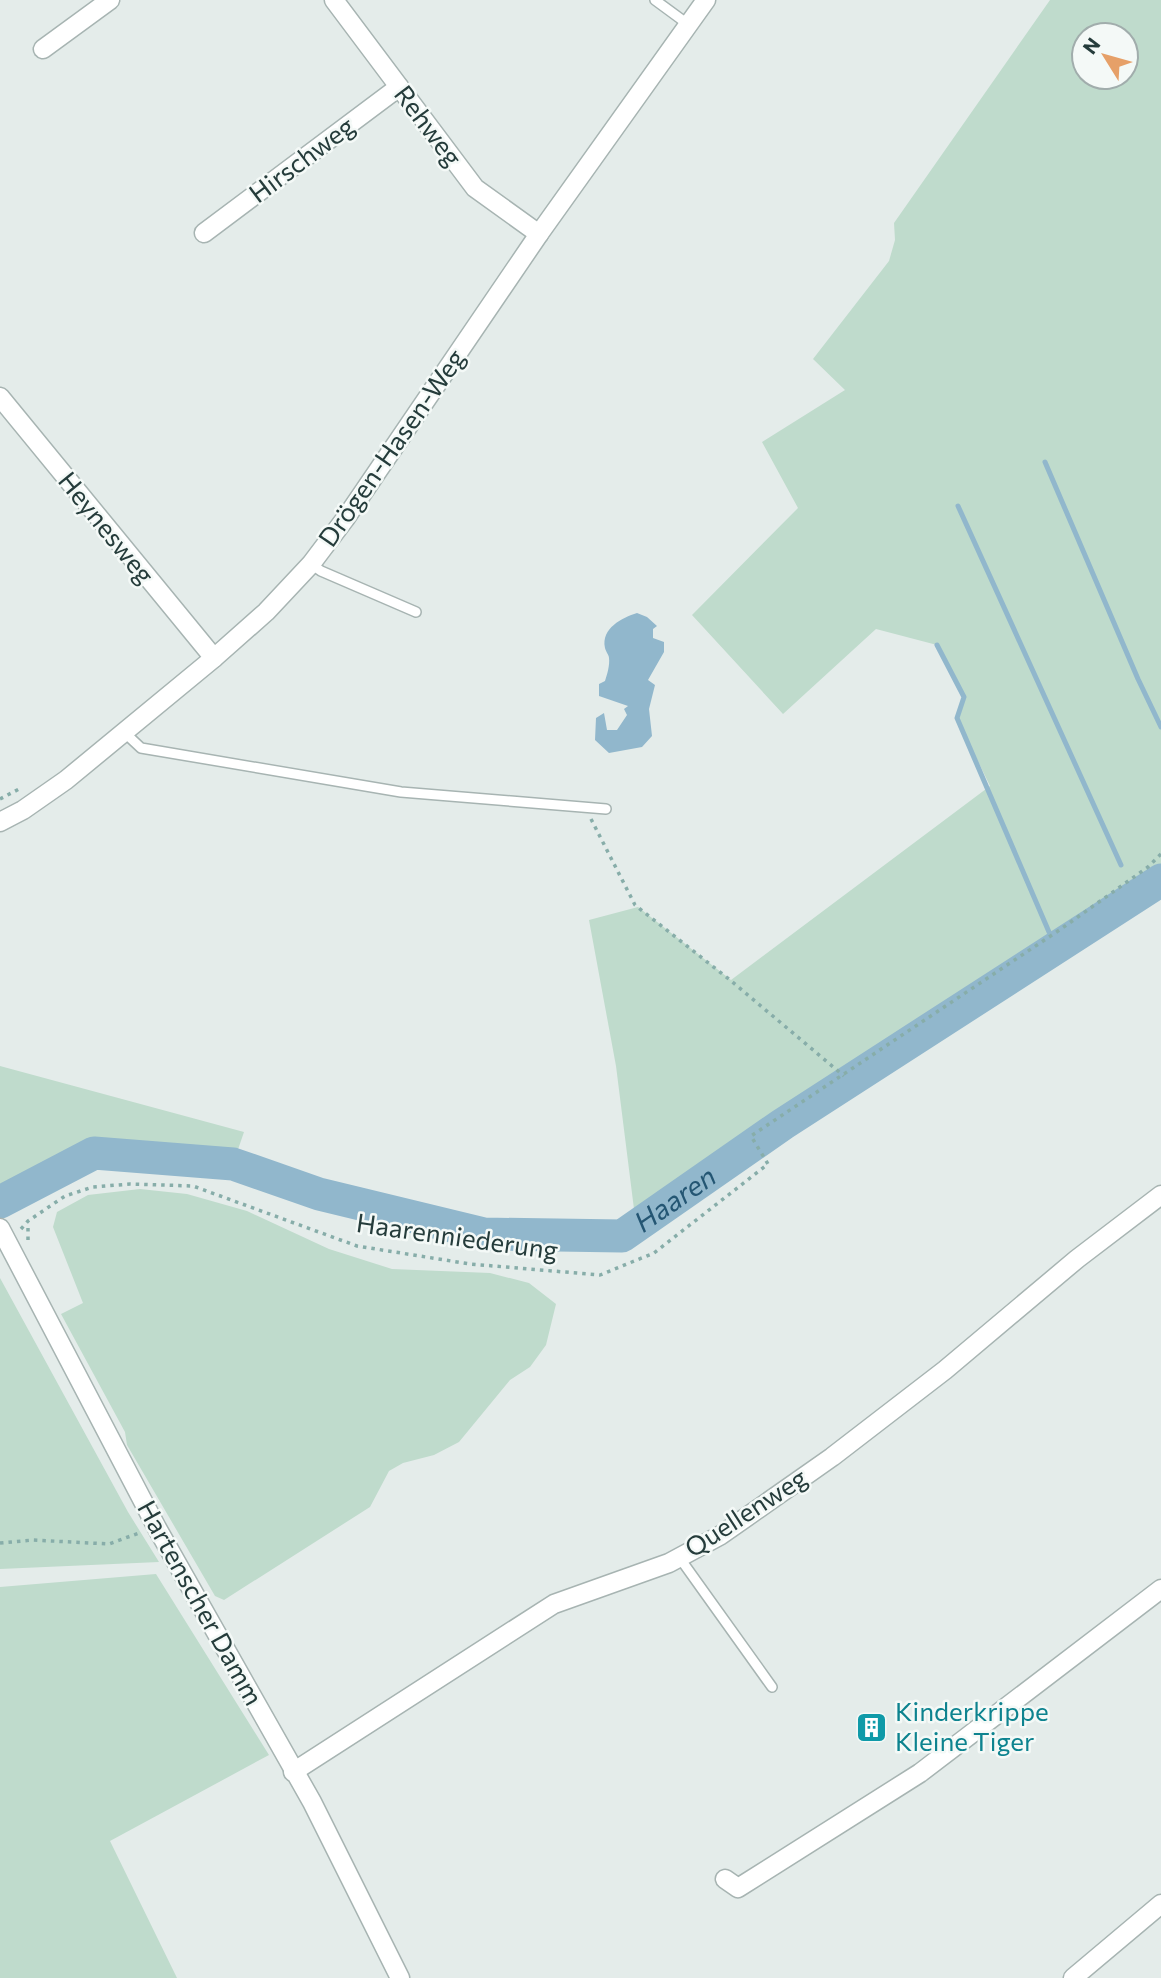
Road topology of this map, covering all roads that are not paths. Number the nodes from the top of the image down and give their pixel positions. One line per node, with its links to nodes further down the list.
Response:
1 (110, 0): 6 (street)
2 (334, 0): 7 (street, Rehweg)
3 (655, 0): 5 (lane)
4 (706, 0): 5 (street, Drögen-Hasen-Weg)
5 (689, 25): 9 (street, Drögen-Hasen-Weg)
6 (43, 49)
7 (399, 87): 8 (street, Hirschweg); 9 (street, Rehweg)
8 (204, 233)
9 (539, 234): 11 (street, Drögen-Hasen-Weg)
10 (0, 397): 13 (street, Heynesweg)
11 (311, 564): 12 (lane); 13 (street, Drögen-Hasen-Weg)
12 (416, 612)
13 (214, 658): 14 (street, Drögen-Hasen-Weg)
14 (125, 733): 15 (lane); 16 (street, Drögen-Hasen-Weg)
15 (606, 809)
16 (0, 822)
17 (1161, 1195): 19 (street, Quellenweg)
18 (7, 1233): 22 (street, Hartenscher Damm)
19 (679, 1557): 21 (lane); 22 (street, Quellenweg)
20 (1161, 1589): 23 (street)
21 (772, 1687)
22 (293, 1772): 25 (street, Hartenscher Damm)
23 (725, 1879)
24 (1161, 1904): 26 (street)
25 (400, 1978)
26 (1073, 1978)

